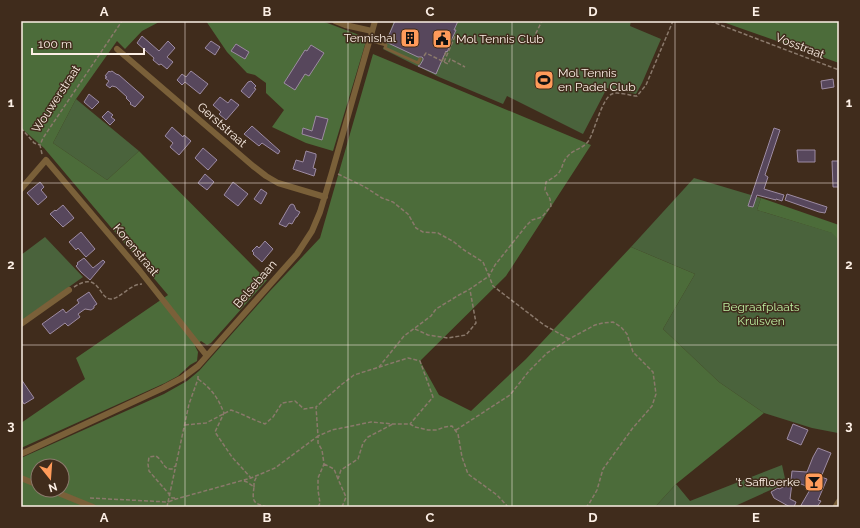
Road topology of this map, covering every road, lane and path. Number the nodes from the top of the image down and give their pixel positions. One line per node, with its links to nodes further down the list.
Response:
1 (122, 21): 17 (path, Wouwerstraat)
2 (334, 21): 7 (street)
3 (375, 21): 7 (street, Belsebaan)
4 (542, 21): 9 (path)
5 (673, 21): 22 (path)
6 (710, 21): 15 (path, Vosstraat)
7 (372, 30): 10 (street, Belsebaan)
8 (456, 34): 13 (path)
9 (533, 39)
10 (369, 40): 12 (lane); 19 (street, Belsebaan)
11 (117, 49): 21 (street, Gerststraat)
12 (421, 59): 13 (path)
13 (443, 61): 14 (path)
14 (465, 67)
15 (839, 70)
16 (21, 128): 17 (path)
17 (40, 145): 18 (path, Wouwerstraat)
18 (46, 160): 20 (street); 23 (street, Korenstraat)
19 (332, 172): 21 (street, Belsebaan); 22 (path)
20 (21, 189)
21 (324, 197): 29 (street, Belsebaan)
22 (489, 276): 24 (path); 28 (path)
23 (150, 285): 25 (path); 29 (street, Korenstraat)
24 (470, 289): 27 (path); 27 (path)
25 (69, 290): 26 (street)
26 (21, 324)
27 (415, 329): 31 (path)
28 (569, 339): 38 (path); 60 (path)
29 (207, 356): 30 (street, Belsebaan)
30 (198, 366): 32 (path); 40 (street, Belsebaan)
31 (379, 368): 33 (path); 36 (path)
32 (198, 379): 34 (path); 37 (path)
33 (316, 407): 34 (path); 39 (path)
34 (224, 413): 37 (path); 44 (path)
35 (393, 424): 36 (path); 39 (path); 45 (path)
36 (410, 424): 38 (path)
37 (185, 425): 42 (path)
38 (456, 430): 59 (path)
39 (318, 436): 41 (path); 43 (path)
40 (21, 454)
41 (324, 464): 45 (path); 57 (path)
42 (175, 466): 48 (path); 48 (path)
43 (258, 475): 44 (path); 47 (path)
44 (251, 478): 46 (path)
45 (338, 479): 58 (path)
46 (242, 480): 47 (path); 51 (path)
47 (254, 487): 56 (path)
48 (169, 494): 51 (path); 52 (path)
49 (70, 498): 54 (street)
50 (89, 498): 52 (path)
51 (176, 499): 52 (path)
52 (168, 502): 55 (path)
53 (839, 502): 61 (street)
54 (93, 507)
55 (167, 507)
56 (267, 507)
57 (318, 507)
58 (342, 507)
59 (508, 507)
60 (586, 507)
61 (836, 507)

